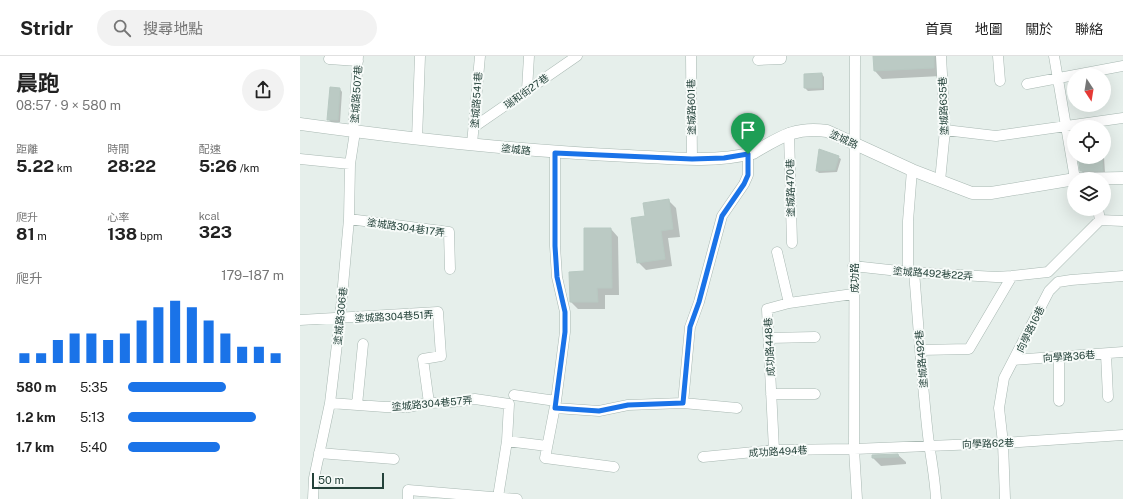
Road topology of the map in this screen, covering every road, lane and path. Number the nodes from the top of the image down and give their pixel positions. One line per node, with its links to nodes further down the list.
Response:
1 (420, 56): 26 (street)
2 (480, 56): 22 (street, 塗城路541巷)
3 (530, 56): 18 (street)
4 (577, 56): 18 (street, 瑞和街27巷)
5 (691, 56): 32 (street, 塗城路601巷)
6 (781, 56): 13 (street)
7 (855, 56): 28 (street, 成功路)
8 (941, 56): 23 (street, 塗城路635巷)
9 (998, 56): 16 (street)
10 (1054, 56): 15 (street)
11 (358, 59): 12 (street); 24 (street, 塗城路507巷)
12 (329, 60)
13 (758, 60)
14 (1123, 66): 15 (street)
15 (1057, 78): 17 (street); 21 (street)
16 (1000, 81)
17 (1027, 84)
18 (527, 90): 22 (street, 瑞和街27巷)
19 (1123, 118): 21 (street)
20 (300, 124): 24 (street, 塗城路)
21 (1066, 126): 23 (street); 35 (street)
22 (474, 127): 27 (street, 塗城路541巷)
23 (945, 130): 39 (street, 塗城路635巷)
24 (354, 132): 26 (street, 塗城路); 33 (street, 塗城路306巷)
25 (789, 133): 28 (street, 塗城路); 30 (street, 塗城路); 44 (street, 塗城路470巷)
26 (417, 139): 27 (street, 塗城路)
27 (472, 144): 29 (street, 塗城路)
28 (856, 144): 34 (street, 塗城路); 46 (street, 成功路)
29 (555, 153): 32 (street, 塗城路); 72 (street)
30 (748, 154): 32 (street, 塗城路); 70 (street)
31 (300, 159): 33 (street)
32 (692, 159)
33 (350, 164): 41 (street, 塗城路306巷)
34 (912, 170): 39 (street, 塗城路); 48 (street, 塗城路492巷)
35 (1074, 172)
36 (1111, 178): 37 (street, 塗城路)
37 (1123, 178)
38 (1067, 180): 39 (street, 塗城路)
39 (940, 181)
40 (1099, 216): 42 (street)
41 (349, 219): 47 (street, 塗城路304巷17弄); 53 (street, 塗城路306巷)
42 (1100, 220): 43 (street); 49 (street, 塗城路492巷22弄)
43 (1123, 221)
44 (792, 243)
45 (777, 252): 52 (street)
46 (853, 266): 48 (street, 塗城路492巷22弄); 51 (street, 成功路)
47 (450, 269)
48 (911, 272): 49 (street, 塗城路492巷22弄); 58 (street, 塗城路492巷)
49 (1012, 276): 58 (street)
50 (1123, 276): 62 (street, 向學路16巷)
51 (853, 294): 52 (street, 成功路448巷); 79 (street, 成功路)
52 (789, 303): 56 (street, 成功路448巷)
53 (340, 319): 54 (street); 68 (street, 塗城路306巷); 69 (street, 塗城路304巷51弄)
54 (300, 320)
55 (815, 337): 56 (street)
56 (769, 338): 63 (street, 成功路448巷)
57 (363, 344): 71 (street)
58 (920, 350): 77 (street, 塗城路492巷)
59 (1123, 352): 60 (street, 向學路36巷)
60 (1106, 354): 61 (street, 向學路36巷); 66 (street)
61 (1058, 357): 62 (street, 向學路36巷); 67 (street)
62 (1014, 360): 76 (street, 向學路16巷)
63 (771, 394): 64 (street); 80 (street, 成功路448巷)
64 (815, 394)
65 (514, 395): 72 (street)
66 (1108, 397)
67 (1060, 401)
68 (330, 403): 71 (street, 塗城路304巷57弄); 81 (street, 塗城路306巷)
69 (429, 403): 71 (street, 塗城路304巷57弄); 75 (street, 塗城路304巷57弄)
70 (683, 403): 72 (street); 73 (street)
71 (357, 405)
72 (555, 405): 78 (street)
73 (737, 408)
74 (1123, 435): 76 (street, 向學路62巷)
75 (507, 441): 78 (street); 85 (street, 塗城路304巷57弄)
76 (1003, 442): 77 (street, 向學路62巷); 91 (street, 向學路16巷)
77 (929, 445): 79 (street, 向學路62巷); 90 (street, 塗城路492巷)
78 (547, 446): 84 (street)
79 (854, 449): 80 (street, 成功路494巷); 89 (street, 成功路)
80 (774, 450): 82 (street, 成功路494巷)
81 (319, 453): 83 (street); 86 (street, 塗城路306巷)
82 (703, 457)
83 (394, 459)
84 (614, 467)
85 (498, 497): 87 (street); 88 (street)
86 (313, 499)
87 (408, 499)
88 (517, 499)
89 (857, 499)
90 (936, 499)
91 (1005, 499)

